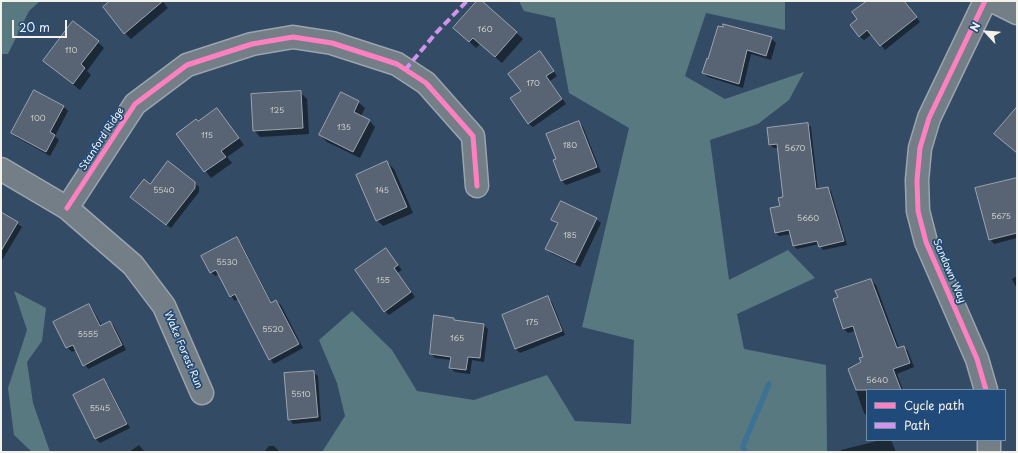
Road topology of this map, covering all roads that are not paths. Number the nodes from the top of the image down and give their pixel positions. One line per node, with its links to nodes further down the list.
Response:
1 (985, 1): 7 (street, Sandown Way)
2 (993, 1): 3 (street)
3 (1017, 13)
4 (1, 169): 6 (street, Wake Forest Run)
5 (477, 186): 6 (street, Stanford Ridge)
6 (68, 208): 8 (street, Wake Forest Run)
7 (986, 389)
8 (202, 393)
9 (989, 441): 10 (street)
10 (989, 452)

